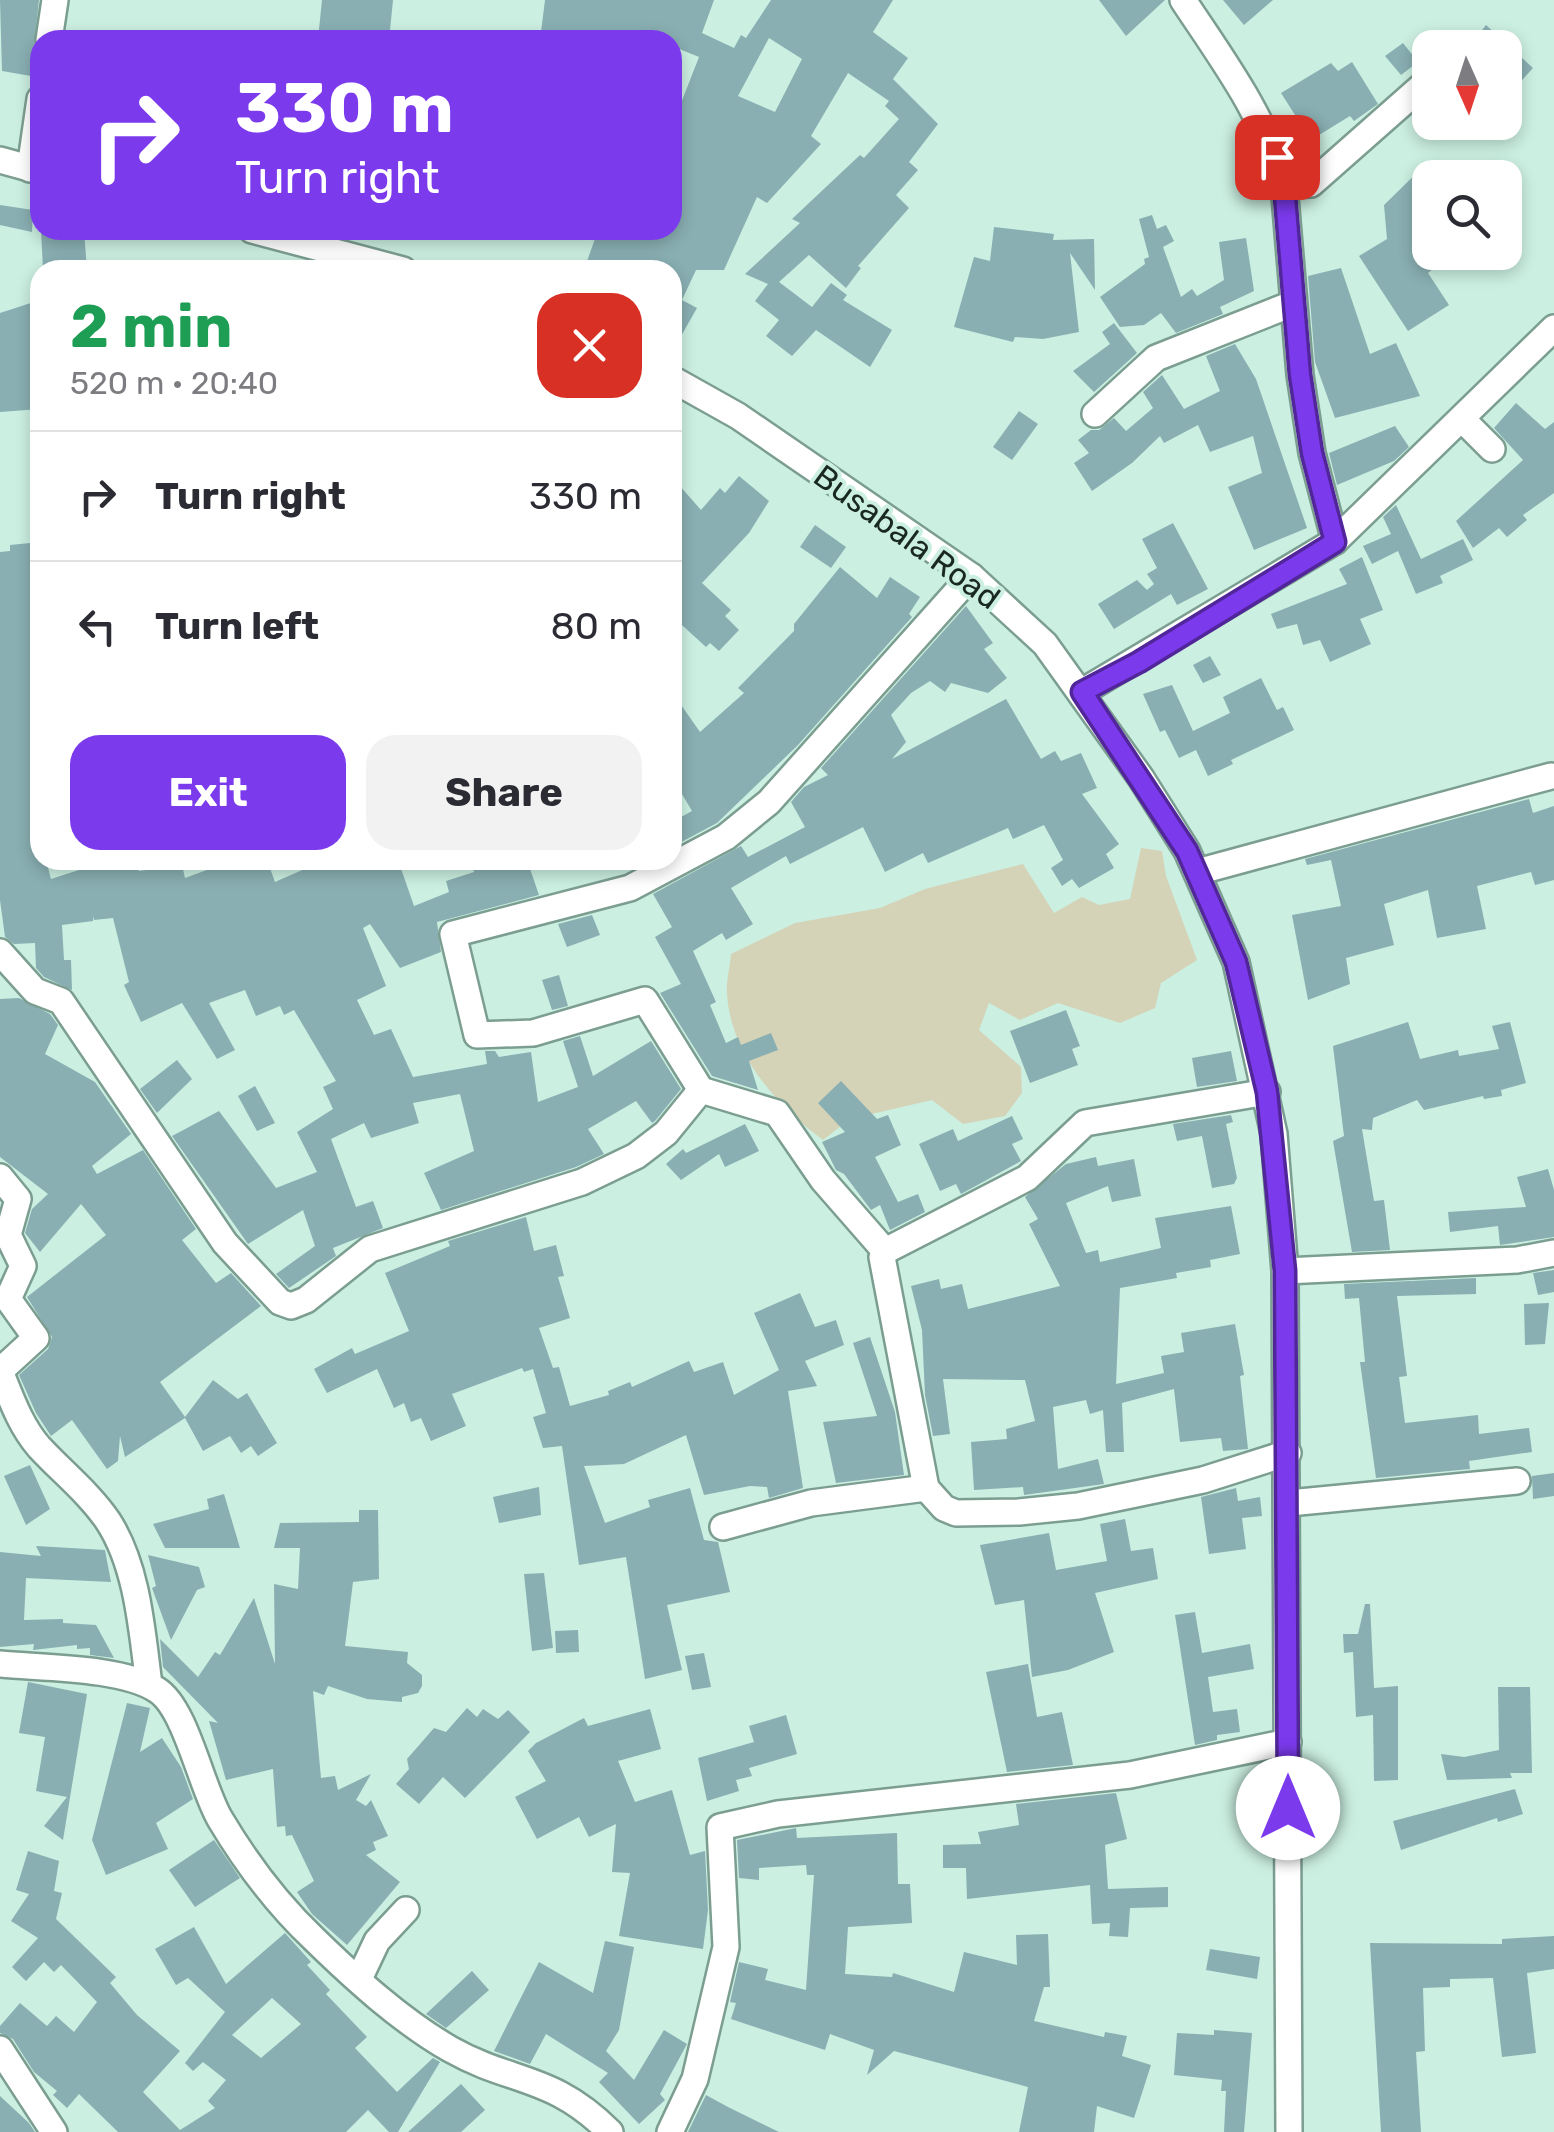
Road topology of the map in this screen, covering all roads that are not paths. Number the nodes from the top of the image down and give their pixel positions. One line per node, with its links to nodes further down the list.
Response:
1 (55, 0): 3 (street)
2 (1183, 0): 7 (street)
3 (50, 30)
4 (1412, 95): 7 (street)
5 (0, 160): 6 (street)
6 (30, 169)
7 (1284, 185): 10 (street)
8 (290, 240): 9 (street)
9 (365, 260)
10 (1292, 304): 14 (street); 17 (street)
11 (1546, 334): 12 (street); 15 (street)
12 (1554, 361)
13 (682, 385): 18 (street, Busabala Road)
14 (1095, 414)
15 (1463, 420): 16 (street); 17 (street)
16 (1492, 449)
17 (1335, 542): 19 (street)
18 (972, 576): 19 (street, Busabala Road); 21 (street)
19 (1082, 692): 23 (street, Busabala Road)
20 (1551, 776): 23 (street)
21 (682, 860)
22 (664, 870): 25 (street)
23 (1197, 872): 26 (street, Busabala Road)
24 (0, 952): 25 (street)
25 (701, 1090): 28 (street)
26 (1267, 1092): 28 (street); 30 (street, Busabala Road)
27 (0, 1178): 37 (street)
28 (886, 1251): 33 (street)
29 (1554, 1253): 30 (street)
30 (1285, 1271): 31 (street, Busabala Road)
31 (1288, 1453): 33 (street); 34 (street, Busabala Road)
32 (1517, 1481): 34 (street)
33 (926, 1488): 35 (street)
34 (1289, 1502): 38 (street, Busabala Road)
35 (723, 1527)
36 (0, 1664): 37 (street)
37 (149, 1685): 40 (street)
38 (1288, 1742): 44 (street); 45 (street, Busabala Road)
39 (406, 1910): 40 (street)
40 (360, 1979): 43 (street)
41 (0, 2049): 42 (street)
42 (54, 2132)
43 (610, 2132)
44 (670, 2132)
45 (1289, 2132)

